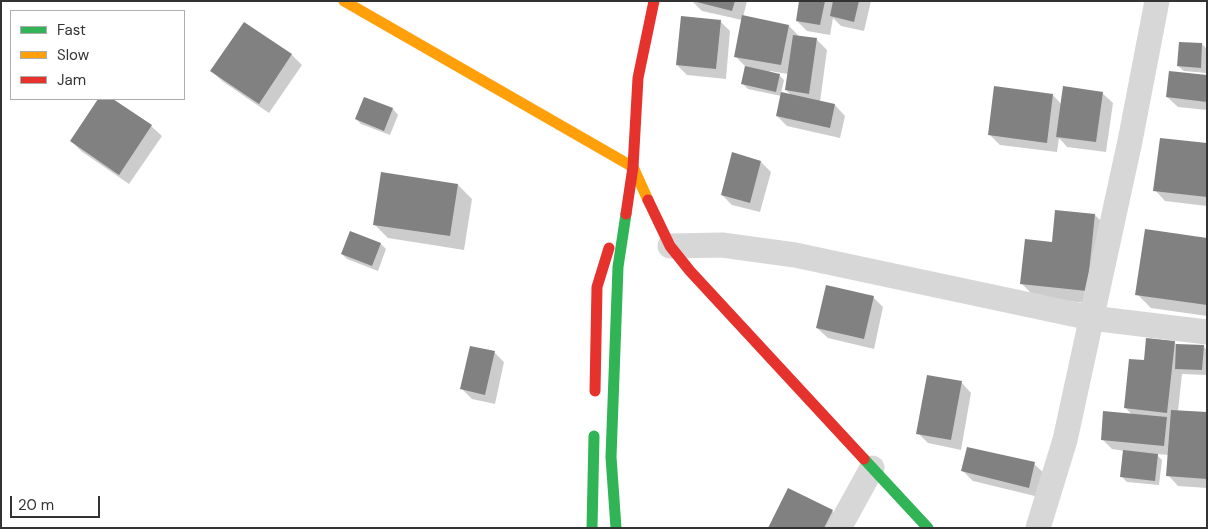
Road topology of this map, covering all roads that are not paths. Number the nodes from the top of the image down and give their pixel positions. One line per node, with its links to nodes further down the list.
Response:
1 (344, 1): 4 (main road)
2 (654, 1): 4 (main road)
3 (1157, 1): 6 (street)
4 (633, 167): 5 (main road); 8 (main road); 12 (main road)
5 (670, 246): 6 (street); 10 (main road)
6 (1092, 318): 7 (street); 15 (street)
7 (1207, 332)
8 (595, 402)
9 (594, 421): 11 (main road)
10 (872, 468): 13 (street); 14 (main road)
11 (592, 528)
12 (616, 528)
13 (839, 528)
14 (928, 528)
15 (1038, 528)

